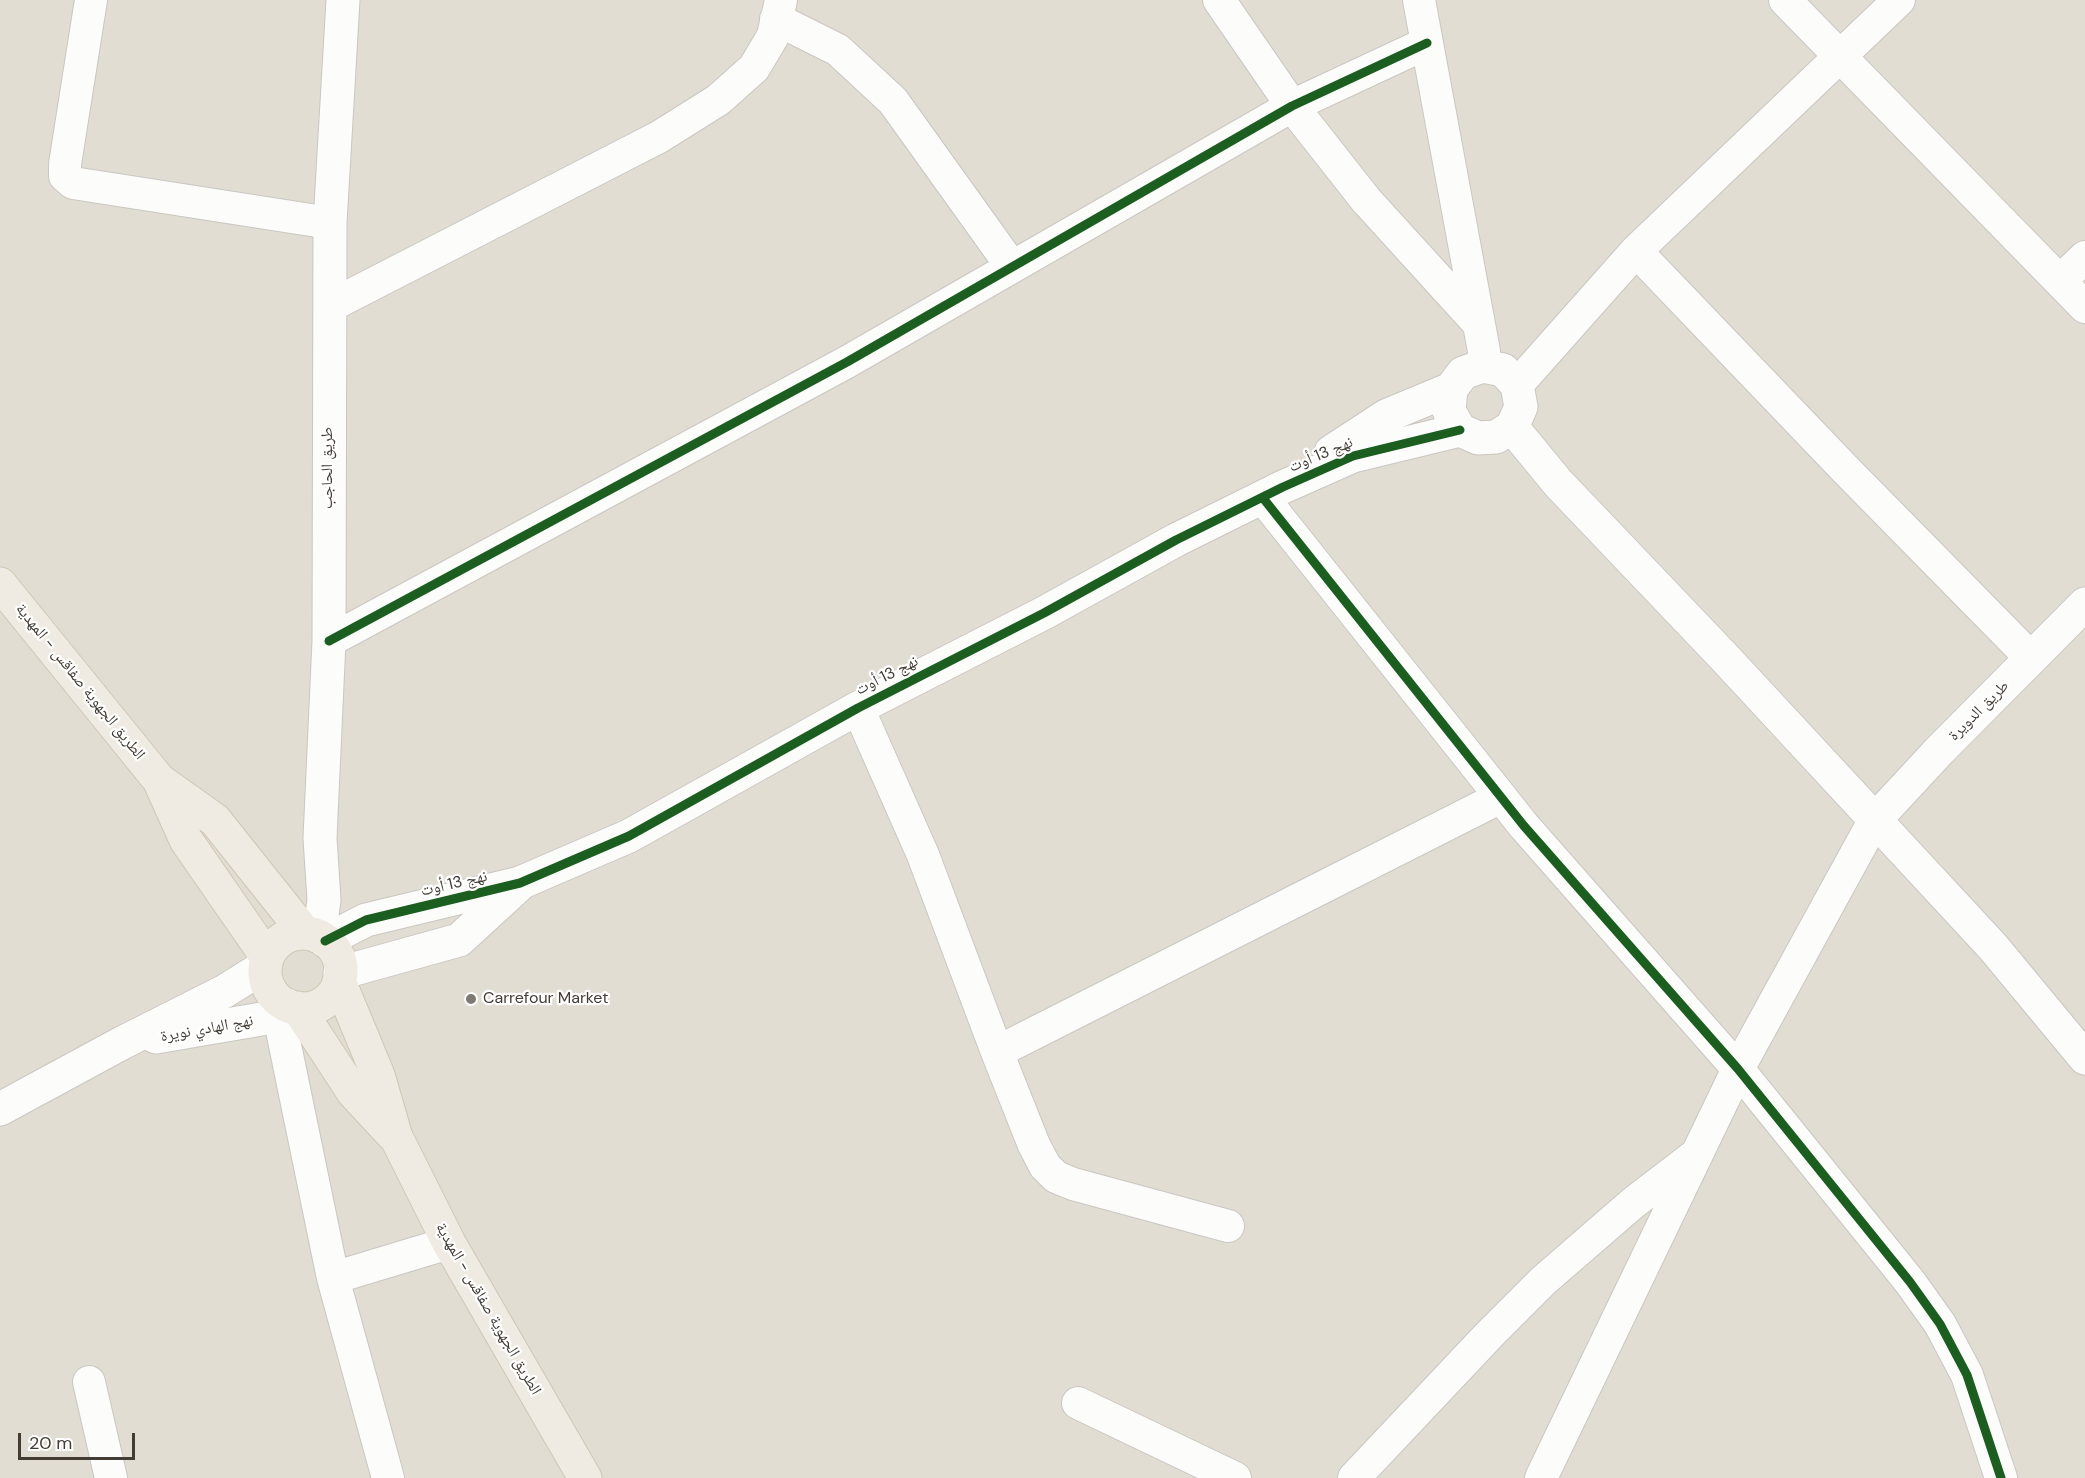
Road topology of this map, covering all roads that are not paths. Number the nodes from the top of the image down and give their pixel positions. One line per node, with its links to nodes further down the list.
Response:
1 (91, 0): 11 (street)
2 (343, 0): 11 (street, طريق الحاجب)
3 (1219, 0): 10 (street)
4 (1419, 0): 8 (street)
5 (1785, 0): 9 (street)
6 (1899, 0): 9 (street)
7 (779, 10): 14 (street); 16 (street)
8 (1427, 43): 10 (street); 18 (street)
9 (1839, 56): 12 (street); 15 (street)
10 (1293, 106): 14 (street); 18 (street)
11 (330, 223): 16 (street, طريق الحاجب)
12 (1636, 251): 20 (street); 28 (street)
13 (2085, 257): 15 (street)
14 (1012, 267): 27 (street)
15 (2060, 281): 17 (street)
16 (330, 306): 27 (street, طريق الحاجب)
17 (2085, 307)
18 (1477, 322): 19 (street)
19 (1483, 366): 20 (street); 21 (street)
20 (1517, 385): 22 (street)
21 (1451, 389): 23 (street); 24 (street, نهج 13 أوت)
22 (1512, 427): 23 (street); 32 (street)
23 (1460, 430): 24 (street, نهج 13 أوت)
24 (1273, 493): 29 (street, نهج 13 أوت); 31 (street)
25 (0, 584): 30 (main road, الطريق الجهوية صفاقس - المهدية)
26 (2085, 604): 28 (street, طريق الدويرة)
27 (329, 641): 34 (street, طريق الحاجب)
28 (2031, 658): 32 (street, طريق الدويرة)
29 (858, 708): 33 (street, نهج 13 أوت); 39 (street)
30 (159, 780): 34 (main road, الطريق الجهوية صفاقس - المهدية); 35 (main road, الطريق الجهوية صفاقس - المهدية)
31 (1501, 797): 39 (street); 41 (street)
32 (1874, 821): 40 (street); 41 (street)
33 (520, 883): 34 (street, نهج 13 أوت); 36 (street, نهج 13 أوت)
34 (317, 937): 35 (main road); 36 (main road, الطريق الجهوية صفاقس - المهدية)
35 (266, 961): 37 (main road, الطريق الجهوية صفاقس - المهدية); 38 (street, نهج الهادي نويرة)
36 (340, 977): 37 (main road); 43 (main road, الطريق الجهوية صفاقس - المهدية)
37 (288, 1010): 38 (street, نهج الهادي نويرة); 43 (main road, الطريق الجهوية صفاقس - المهدية); 47 (street)
38 (122, 1043): 42 (street, نهج الهادي نويرة)
39 (997, 1052): 45 (street)
40 (2085, 1058)
41 (1738, 1069): 44 (street); 56 (street)
42 (0, 1109)
43 (396, 1137): 46 (main road, الطريق الجهوية صفاقس - المهدية)
44 (1697, 1154): 54 (street); 55 (street)
45 (1228, 1226)
46 (449, 1243): 47 (street); 52 (main road, الطريق الجهوية صفاقس - المهدية)
47 (333, 1278): 51 (street)
48 (89, 1382): 50 (street)
49 (1078, 1403): 53 (street)
50 (111, 1478)
51 (388, 1478)
52 (585, 1478)
53 (1235, 1478)
54 (1354, 1478)
55 (1541, 1478)
56 (2001, 1478)

